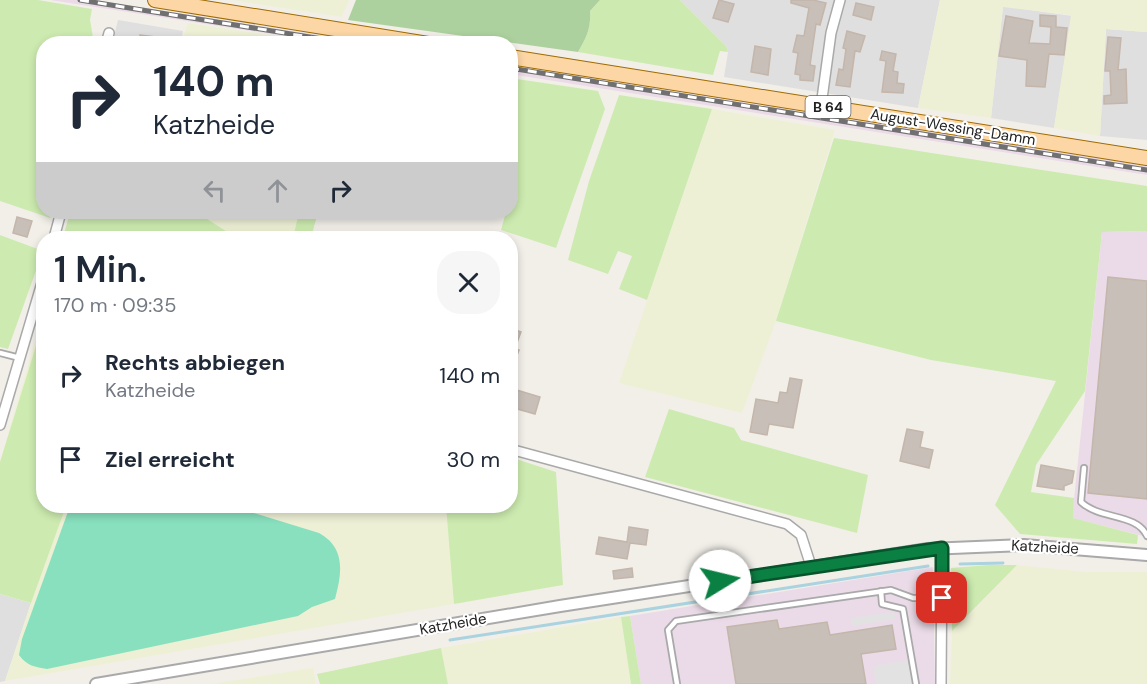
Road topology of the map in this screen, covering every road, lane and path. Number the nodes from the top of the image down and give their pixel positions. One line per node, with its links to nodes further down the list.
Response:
1 (155, 0): 5 (main road)
2 (840, 0): 7 (street)
3 (109, 33): 4 (street)
4 (108, 36)
5 (378, 36)
6 (518, 58): 7 (main road, August-Wessing-Damm / B 64)
7 (821, 106): 8 (main road, August-Wessing-Damm / B 64)
8 (1147, 158)
9 (36, 303): 11 (street)
10 (0, 353): 11 (lane)
11 (20, 358): 12 (street)
12 (0, 424)
13 (518, 451): 18 (street)
14 (1084, 468): 15 (lane)
15 (1147, 536)
16 (942, 548): 17 (street, Katzheide); 18 (street, Katzheide); 20 (street)
17 (1147, 555)
18 (811, 566): 21 (street, Katzheide)
19 (881, 591): 20 (lane); 22 (lane); 23 (lane)
20 (942, 598): 24 (street)
21 (96, 684)
22 (677, 684)
23 (916, 684)
24 (941, 684)

